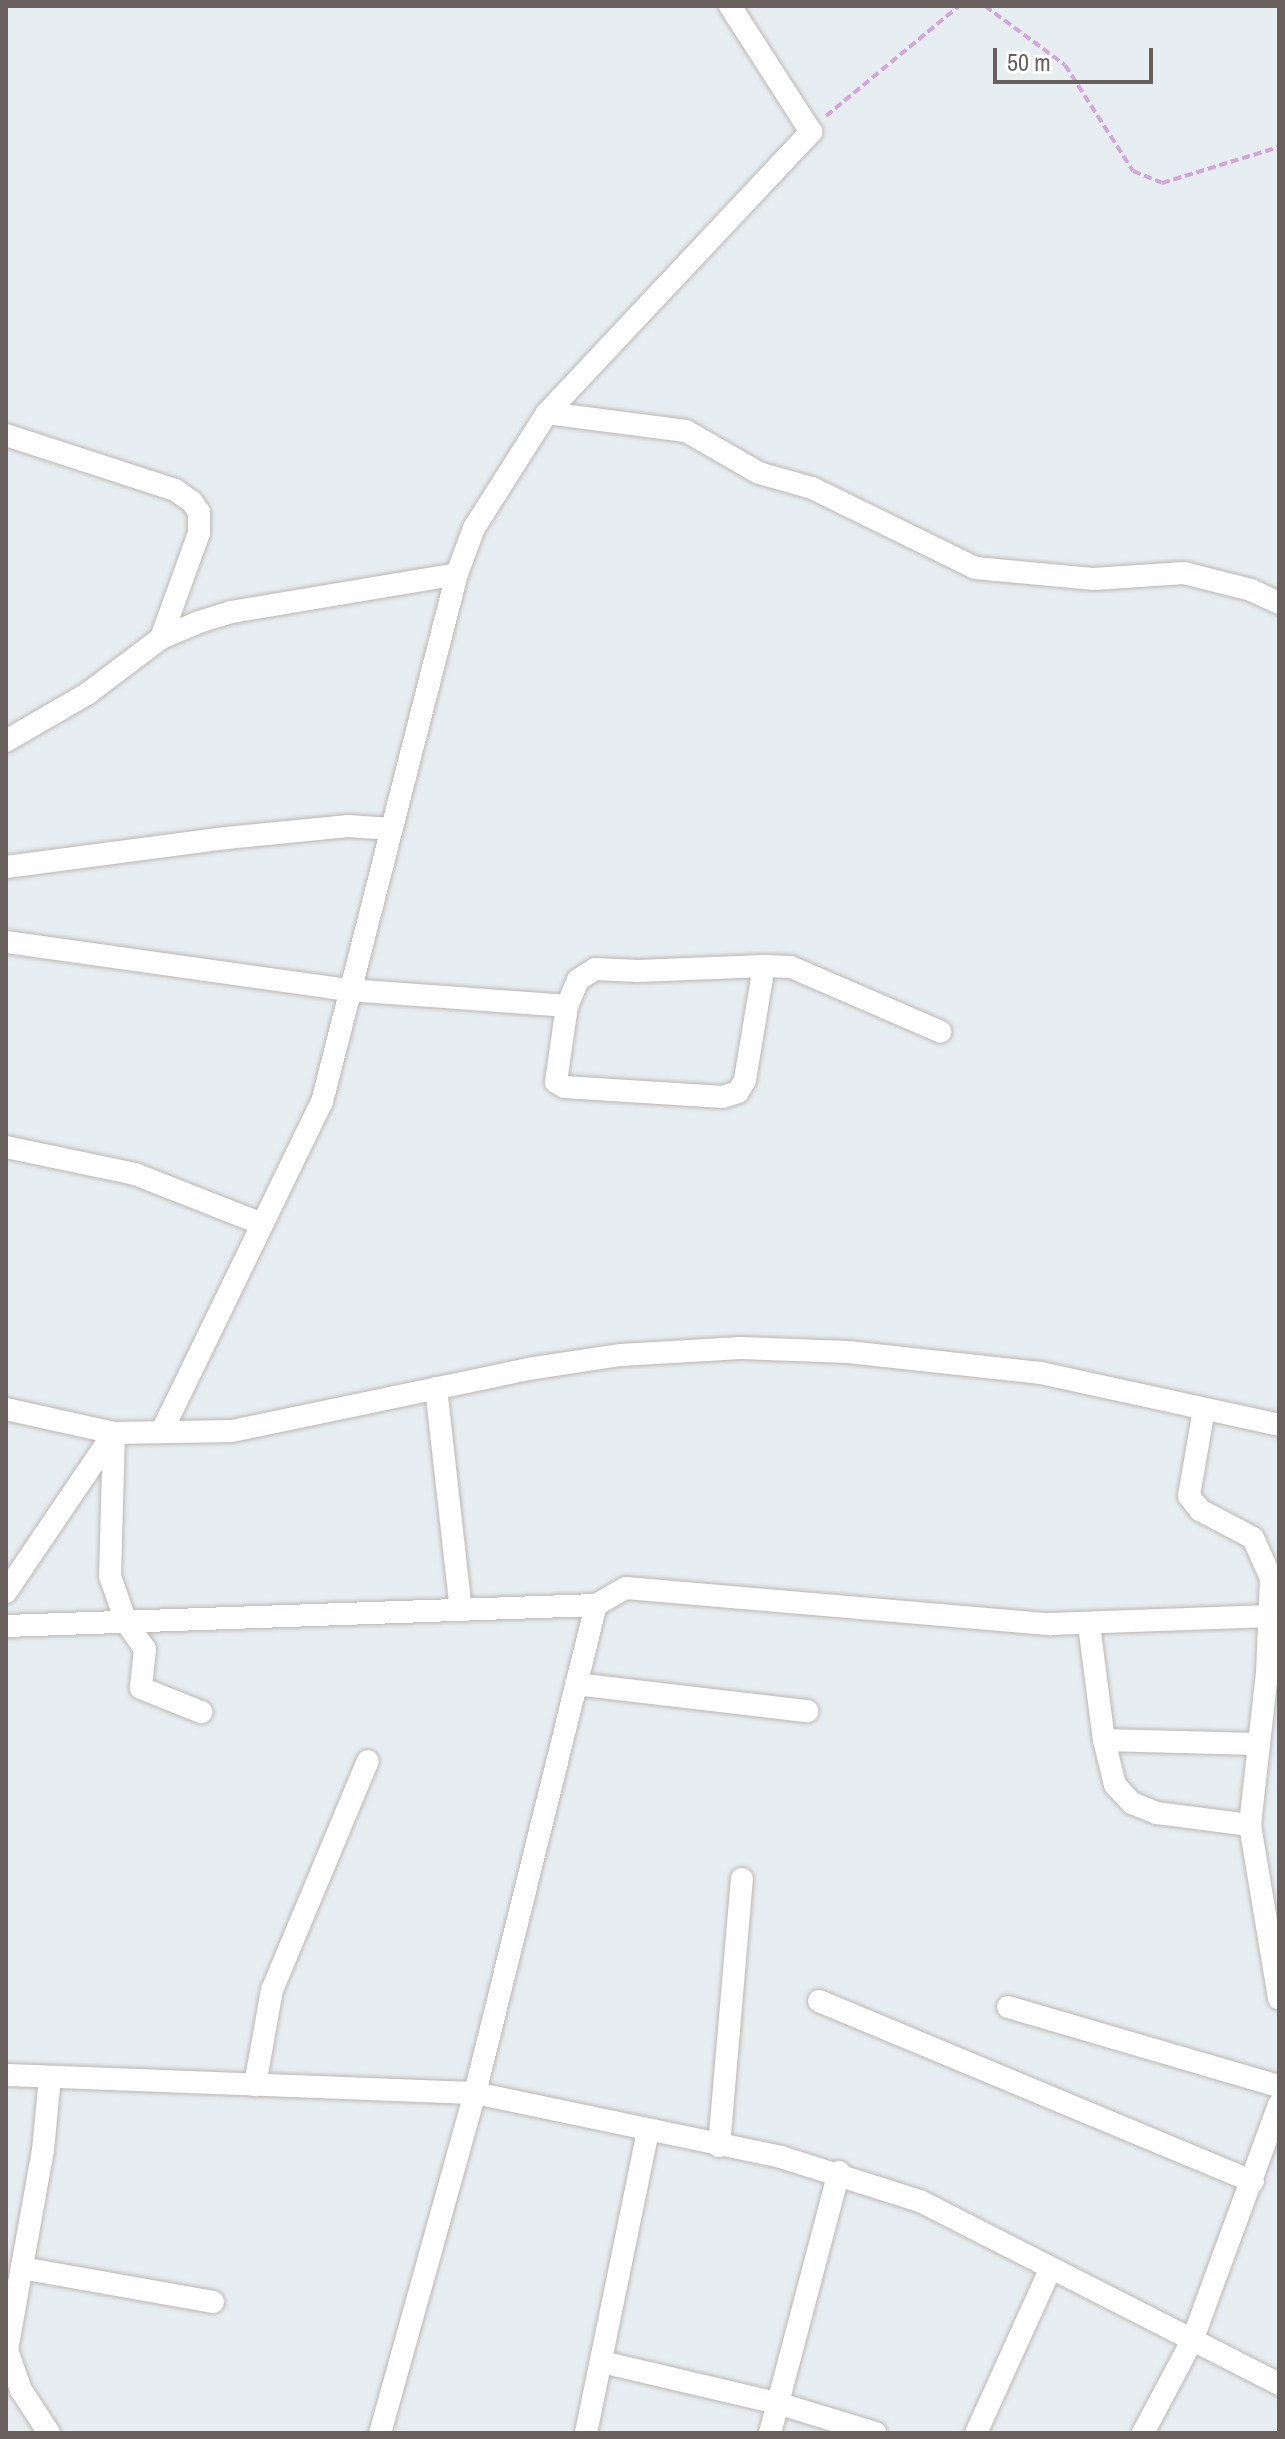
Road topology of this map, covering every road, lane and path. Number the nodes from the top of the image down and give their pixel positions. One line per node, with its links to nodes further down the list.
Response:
1 (730, 6): 4 (street)
2 (959, 6): 4 (path)
3 (985, 6): 5 (path)
4 (811, 132): 6 (street)
5 (1279, 147)
6 (547, 413): 8 (street); 9 (street)
7 (6, 435): 10 (street)
8 (457, 574): 10 (street); 12 (street)
9 (1279, 603)
10 (161, 638): 11 (street)
11 (6, 741)
12 (392, 829): 13 (street); 16 (street)
13 (6, 867)
14 (6, 942): 16 (street)
15 (764, 966): 17 (street); 17 (street); 18 (street)
16 (349, 990): 17 (street); 20 (street)
17 (567, 1006)
18 (941, 1032)
19 (6, 1147): 20 (street)
20 (262, 1224): 25 (street)
21 (436, 1388): 23 (street); 25 (street); 30 (street)
22 (6, 1409): 26 (street)
23 (1204, 1409): 24 (street); 27 (street)
24 (1279, 1425)
25 (162, 1431): 26 (street)
26 (114, 1433): 28 (street); 32 (street)
27 (1275, 1578): 31 (street)
28 (6, 1592)
29 (596, 1605): 30 (street); 33 (street); 36 (street)
30 (461, 1610): 32 (street)
31 (1271, 1616): 33 (street); 35 (street)
32 (126, 1622): 34 (street); 38 (street)
33 (1089, 1625): 39 (street)
34 (6, 1626)
35 (1273, 1673): 40 (street)
36 (576, 1684): 37 (street); 51 (street)
37 (807, 1711)
38 (201, 1712)
39 (1104, 1740): 40 (street); 42 (street)
40 (1256, 1744): 42 (street)
41 (368, 1761): 49 (street)
42 (1250, 1825): 44 (street)
43 (742, 1879): 54 (street)
44 (1278, 1986)
45 (819, 2001): 56 (street)
46 (1008, 2007): 50 (street)
47 (6, 2075): 48 (street)
48 (50, 2077): 49 (street); 57 (street)
49 (255, 2085): 51 (street)
50 (1279, 2086)
51 (475, 2093): 53 (street); 65 (street)
52 (1279, 2104): 56 (street)
53 (648, 2130): 54 (street); 61 (street)
54 (719, 2146): 55 (street)
55 (839, 2172): 58 (street); 63 (street)
56 (1253, 2182): 60 (street)
57 (22, 2268): 59 (street); 64 (street)
58 (1051, 2268): 60 (street); 69 (street)
59 (213, 2302)
60 (1192, 2341): 62 (street); 70 (street)
61 (602, 2362): 63 (street); 66 (street)
62 (1279, 2384)
63 (777, 2403): 67 (street); 68 (street)
64 (49, 2433)
65 (380, 2433)
66 (586, 2433)
67 (770, 2433)
68 (876, 2433)
69 (976, 2433)
70 (1143, 2433)

